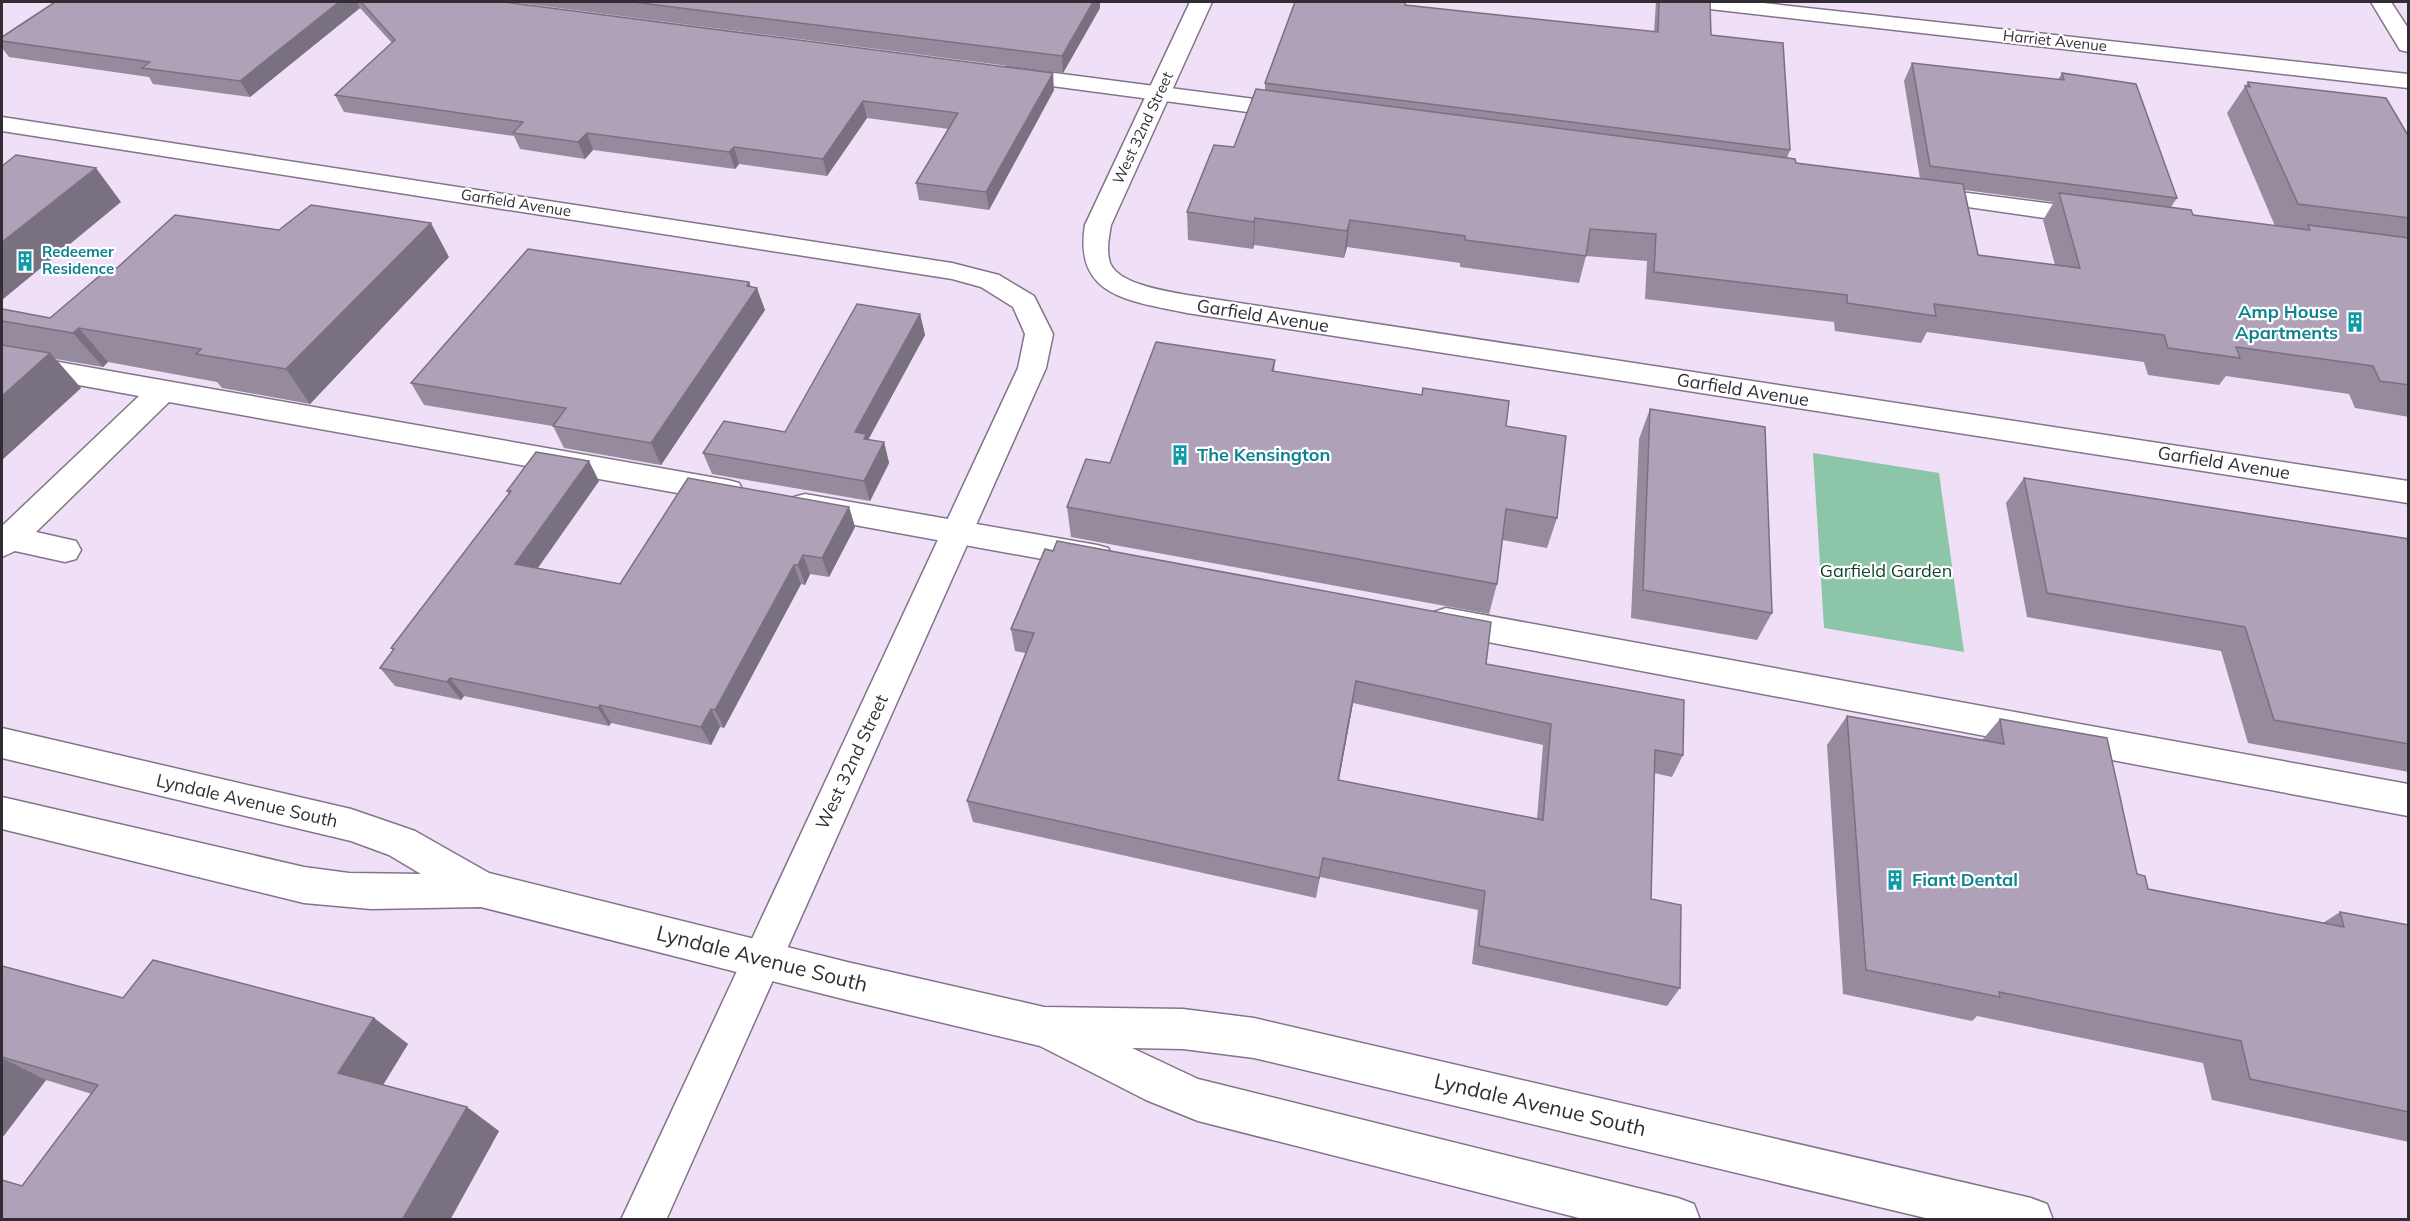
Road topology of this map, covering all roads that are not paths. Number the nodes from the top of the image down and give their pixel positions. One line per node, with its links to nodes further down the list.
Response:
1 (1201, 2): 7 (street, West 32nd Street)
2 (1701, 2): 6 (street, Harriet Avenue)
3 (2381, 2): 4 (street)
4 (2409, 45)
5 (986, 71): 7 (street)
6 (2409, 81)
7 (1159, 94): 8 (street); 12 (street, West 32nd Street)
8 (1318, 115)
9 (2, 124): 13 (street, Garfield Avenue)
10 (1899, 191): 11 (street)
11 (2112, 219)
12 (1093, 257): 16 (street, Garfield Avenue)
13 (1024, 302): 17 (street, West 32nd Street)
14 (2, 362): 15 (street)
15 (162, 391): 17 (street); 18 (street)
16 (2409, 492)
17 (958, 531): 20 (street); 26 (street, West 32nd Street)
18 (5, 542): 19 (street)
19 (65, 550)
20 (1132, 563)
21 (1414, 616): 23 (street)
22 (2, 743): 25 (street, Lyndale Avenue South)
23 (2409, 800)
24 (2, 813): 25 (street, Lyndale Avenue South)
25 (481, 889): 26 (street, Lyndale Avenue South)
26 (762, 960): 27 (street, Lyndale Avenue South); 28 (street, West 32nd Street)
27 (1044, 1027): 29 (street, Lyndale Avenue South); 30 (street, Lyndale Avenue South)
28 (643, 1220)
29 (1678, 1220)
30 (2031, 1220)

